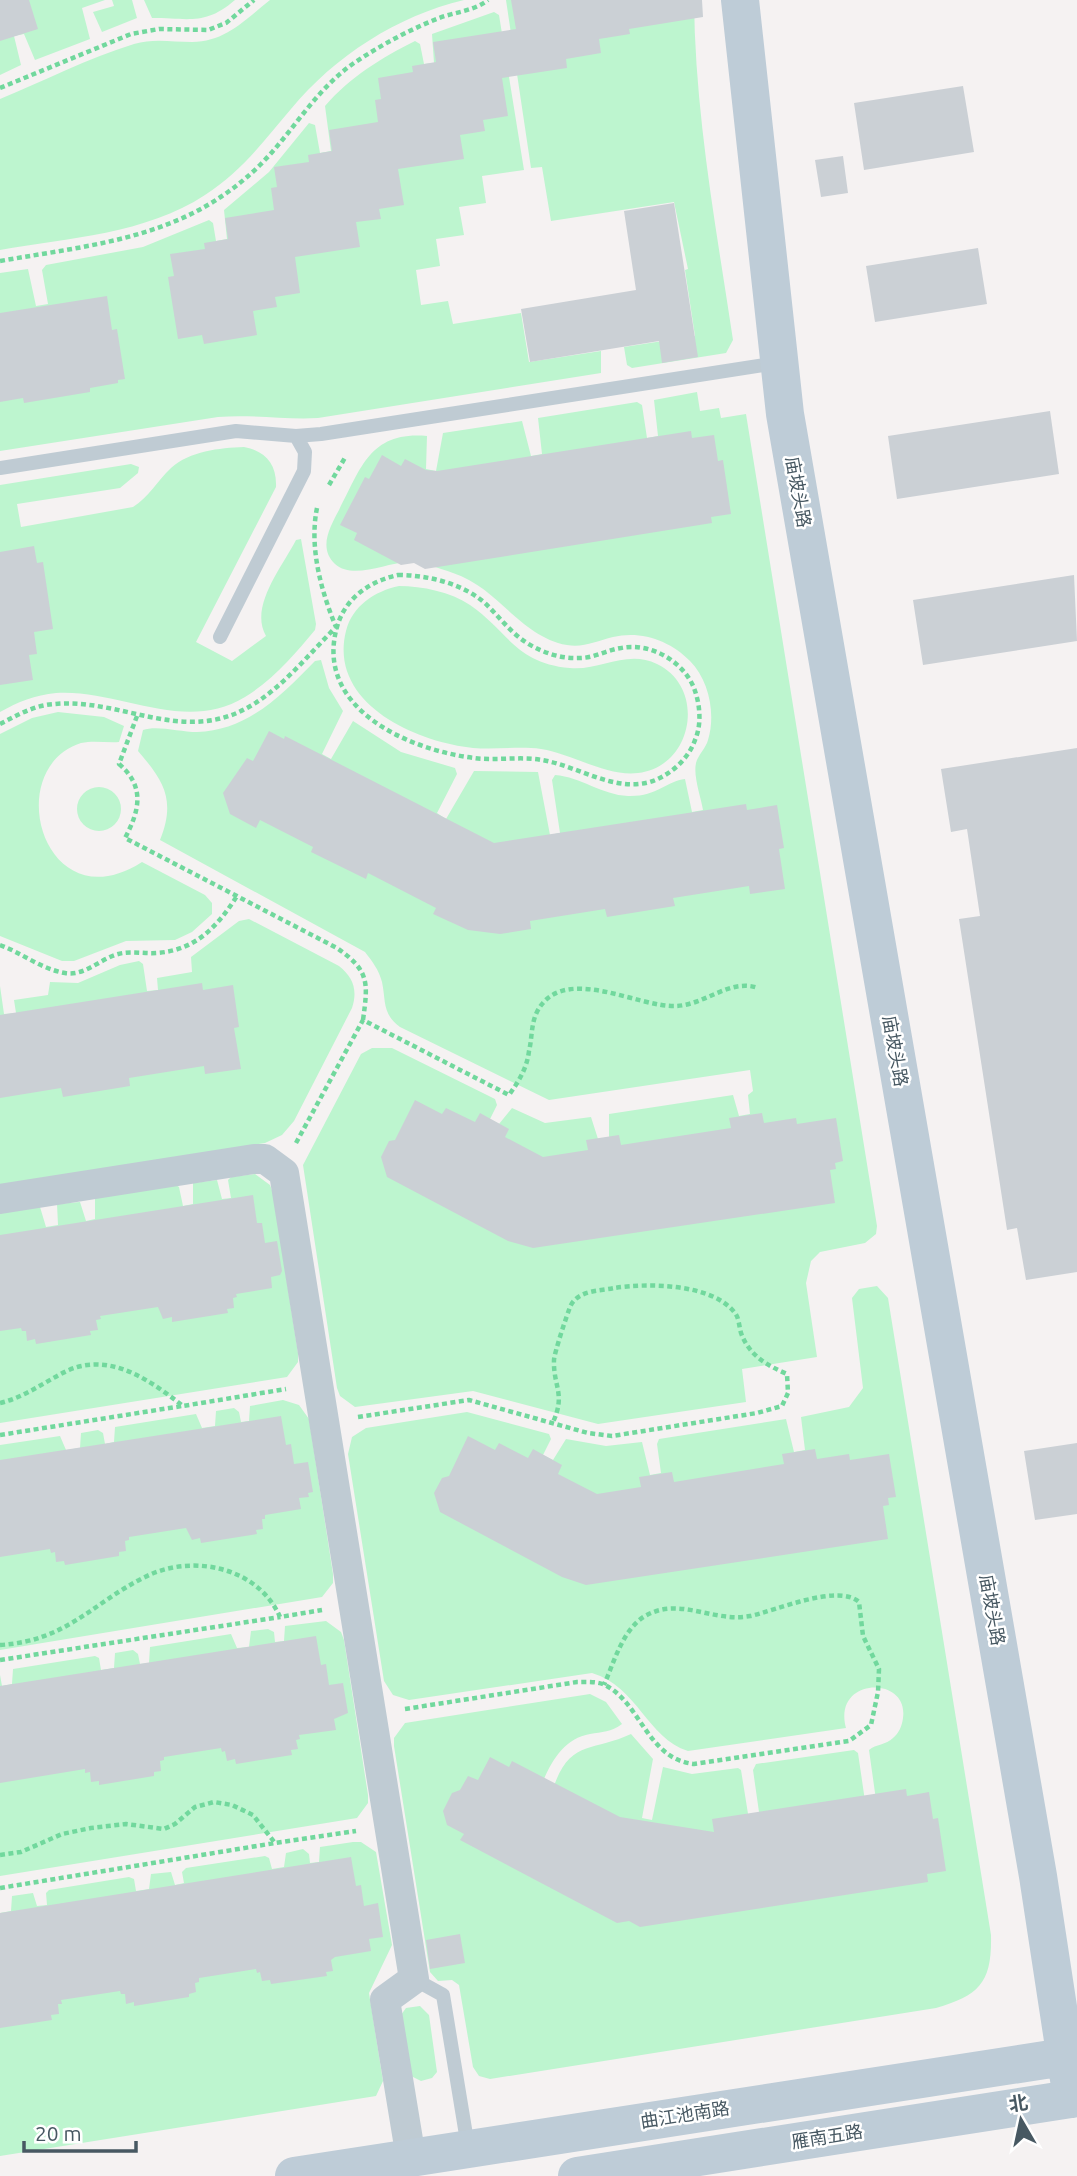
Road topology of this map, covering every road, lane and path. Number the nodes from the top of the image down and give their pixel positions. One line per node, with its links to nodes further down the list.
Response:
1 (254, 0): 4 (path)
2 (488, 0): 5 (path)
3 (740, 0): 6 (street, 庙坡头路)
4 (0, 88)
5 (0, 261)
6 (779, 362): 7 (lane); 37 (street, 庙坡头路)
7 (361, 428): 8 (lane); 10 (path)
8 (296, 436): 9 (lane); 11 (lane)
9 (0, 468)
10 (337, 627): 10 (path); 12 (path)
11 (220, 637)
12 (137, 716): 13 (path); 14 (path)
13 (0, 724)
14 (237, 896): 15 (path); 17 (path)
15 (0, 946)
16 (758, 988): 17 (path)
17 (363, 1020): 18 (path)
18 (276, 1165): 19 (street); 20 (street)
19 (0, 1199)
20 (320, 1383): 22 (path); 23 (street)
21 (0, 1403): 22 (path)
22 (183, 1406): 25 (path)
23 (326, 1422): 24 (path); 26 (street)
24 (553, 1422): 24 (path)
25 (0, 1435)
26 (355, 1605): 27 (path); 31 (street)
27 (280, 1617): 28 (path); 29 (path)
28 (0, 1645)
29 (0, 1660)
30 (604, 1685): 30 (path); 31 (path)
31 (372, 1714): 32 (street)
32 (390, 1826): 33 (path); 36 (street)
33 (275, 1843): 34 (path); 35 (path)
34 (0, 1855)
35 (0, 1888)
36 (414, 1979): 39 (lane); 40 (street)
37 (1071, 2056): 38 (street, 庙坡头路); 39 (street, 曲江池南路)
38 (1074, 2099): 42 (street, 雁南五路)
39 (468, 2149): 40 (street, 曲江池南路)
40 (411, 2158): 41 (street, 曲江池南路)
41 (293, 2176)
42 (577, 2176)

